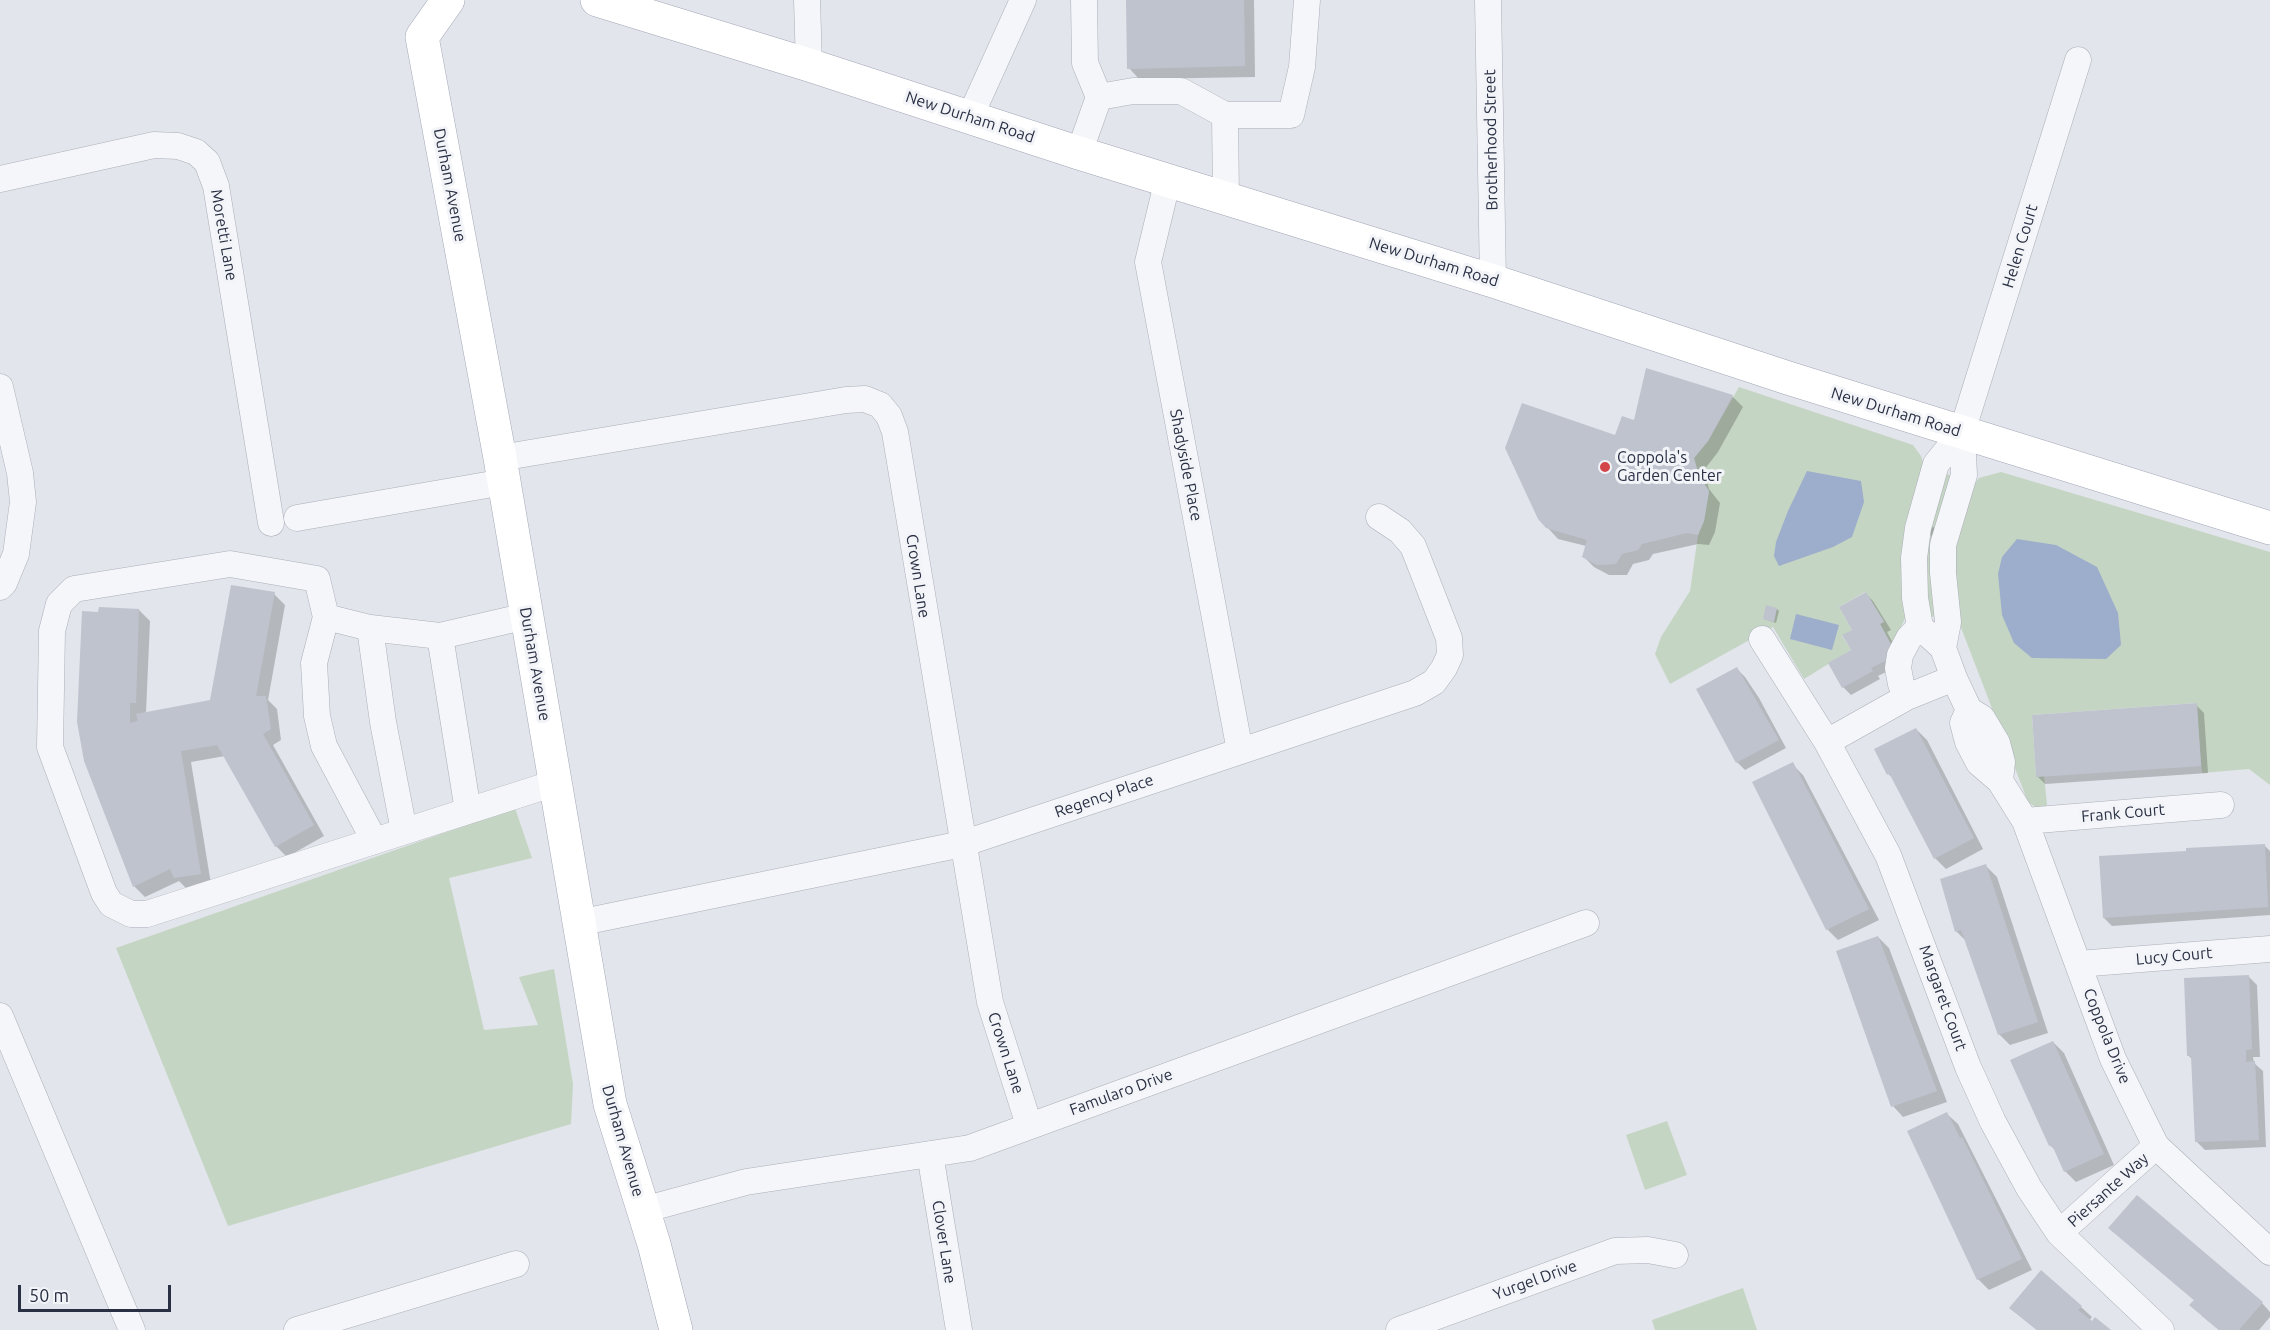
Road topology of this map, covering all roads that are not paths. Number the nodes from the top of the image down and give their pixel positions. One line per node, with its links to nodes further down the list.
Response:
1 (448, 0): 20 (main road, Durham Avenue)
2 (597, 0): 9 (main road, New Durham Road)
3 (807, 0): 9 (street)
4 (1023, 0): 12 (street)
5 (1084, 0): 10 (street)
6 (1307, 0): 11 (street)
7 (1488, 0): 17 (street, Brotherhood Street)
8 (2078, 60): 19 (street, Helen Court)
9 (809, 65): 12 (main road, New Durham Road)
10 (1099, 97): 11 (street); 13 (street)
11 (1225, 115): 16 (street)
12 (970, 117): 13 (main road, New Durham Road)
13 (1080, 153): 15 (main road, New Durham Road)
14 (0, 179): 23 (street, Moretti Lane)
15 (1168, 179): 16 (main road, New Durham Road); 36 (street, Shadyside Place)
16 (1226, 198): 17 (main road, New Durham Road)
17 (1493, 281): 19 (main road, New Durham Road)
18 (0, 387): 25 (street)
19 (1962, 432): 24 (main road, New Durham Road); 28 (street); 32 (street, Coppola Drive)
20 (502, 470): 22 (street); 26 (main road, Durham Avenue); 43 (street, Crown Lane)
21 (1379, 517): 36 (street, Regency Place)
22 (297, 518)
23 (271, 523)
24 (2270, 528)
25 (0, 586)
26 (526, 616): 30 (street); 37 (main road, Durham Avenue)
27 (326, 617): 29 (street); 42 (street); 42 (street)
28 (1920, 627): 32 (street, Coppola Drive); 34 (street)
29 (370, 628): 30 (street); 41 (street)
30 (440, 636): 39 (street)
31 (1762, 639): 35 (street, Margaret Court)
32 (1943, 648): 33 (street, Coppola Drive)
33 (1954, 678): 34 (street); 40 (street, Coppola Drive)
34 (1907, 697): 35 (street)
35 (1827, 742): 53 (street, Margaret Court)
36 (1240, 751): 43 (street, Regency Place)
37 (555, 783): 39 (street); 44 (main road, Durham Avenue)
38 (2221, 805): 40 (street, Frank Court)
39 (468, 811): 41 (street)
40 (2025, 821): 47 (street, Coppola Drive)
41 (405, 831): 42 (street)
42 (374, 840)
43 (962, 844): 44 (street, Regency Place); 49 (street, Crown Lane)
44 (578, 923): 52 (main road, Durham Avenue)
45 (1586, 923): 49 (street, Famularo Drive)
46 (2270, 949): 47 (street, Lucy Court)
47 (2078, 964): 50 (street, Coppola Drive)
48 (0, 1016): 57 (street)
49 (1029, 1125): 51 (street, Famularo Drive)
50 (2156, 1146): 53 (street, Piersante Way); 54 (street, Coppola Drive)
51 (930, 1154): 52 (street, Famularo Drive); 60 (street, Clover Lane)
52 (643, 1210): 59 (main road, Durham Avenue)
53 (2059, 1233): 62 (street, Margaret Court)
54 (2270, 1252)
55 (1675, 1255): 61 (street, Yurgel Drive)
56 (516, 1264): 58 (street)
57 (132, 1330)
58 (297, 1330)
59 (676, 1330)
60 (958, 1330)
61 (1399, 1330)
62 (2161, 1330)

